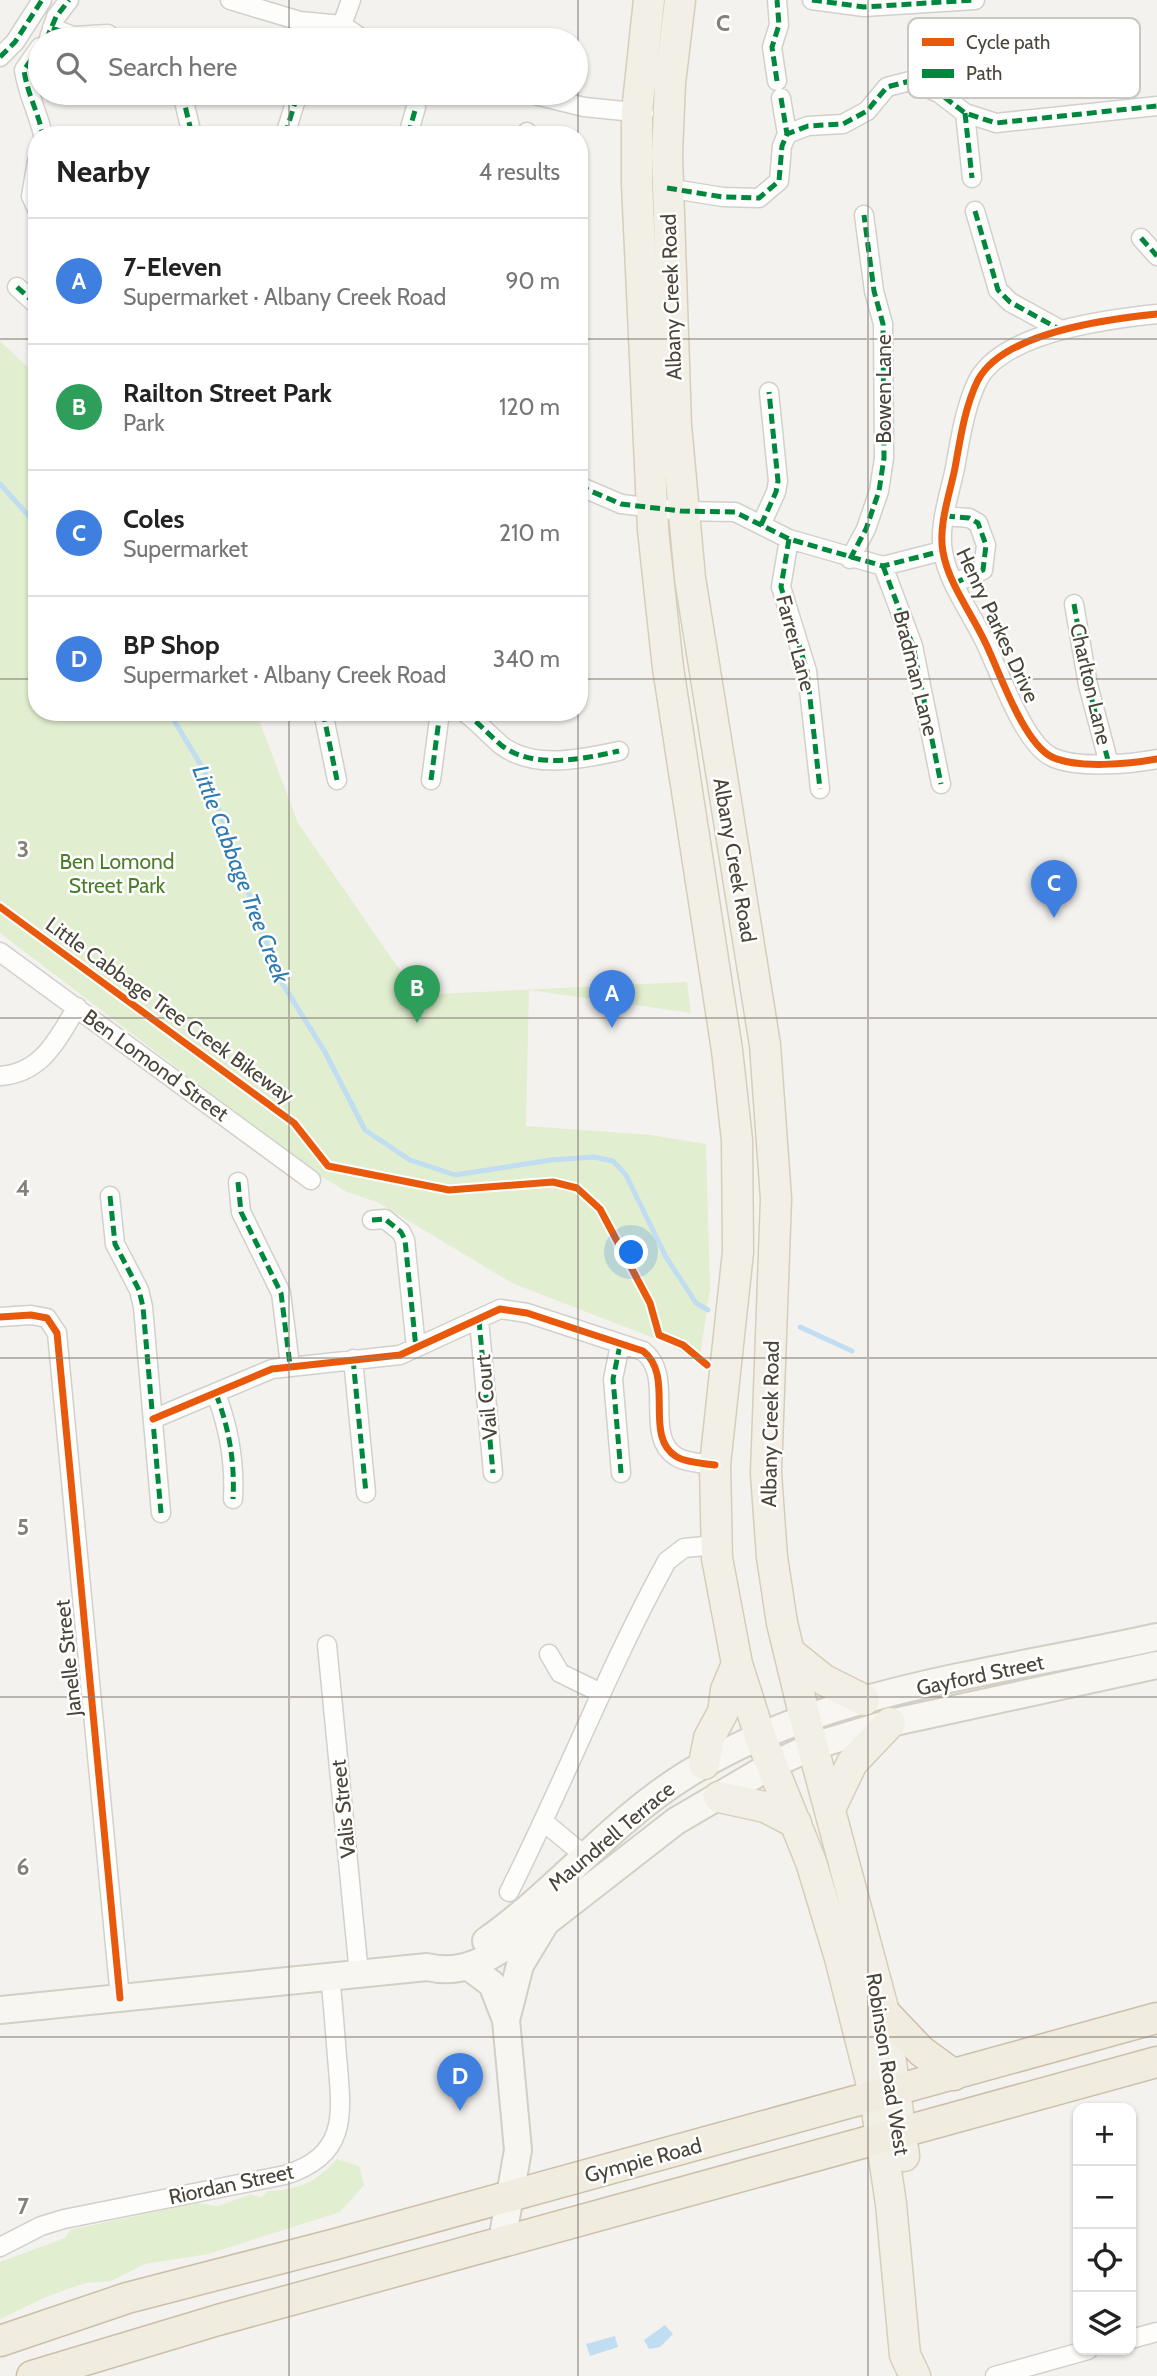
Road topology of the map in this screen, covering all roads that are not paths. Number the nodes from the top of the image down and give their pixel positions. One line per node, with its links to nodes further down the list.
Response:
1 (42, 0): 13 (street)
2 (69, 0): 11 (street)
3 (230, 0): 10 (street)
4 (351, 0): 10 (street)
5 (649, 0): 24 (main road, Albany Creek Road)
6 (680, 0): 26 (main road, Albany Creek Road)
7 (777, 0): 31 (street)
8 (812, 0): 9 (street)
9 (975, 0)
10 (342, 25): 12 (street)
11 (53, 28)
12 (346, 28)
13 (0, 57)
14 (28, 64): 16 (street)
15 (908, 82): 31 (street)
16 (28, 92)
17 (946, 98): 25 (street)
18 (34, 105): 27 (street)
19 (185, 105): 28 (street)
20 (294, 105): 29 (street)
21 (576, 105): 24 (street)
22 (1157, 106): 25 (street)
23 (416, 107): 30 (street)
24 (637, 113): 26 (street); 44 (main road, Albany Creek Road)
25 (965, 113): 32 (street)
26 (668, 114): 33 (main road, Albany Creek Road)
27 (41, 126)
28 (190, 126)
29 (288, 126)
30 (411, 126)
31 (787, 134): 33 (street)
32 (972, 178)
33 (667, 188): 45 (main road, Albany Creek Road)
34 (975, 211): 41 (street)
35 (864, 215): 50 (street, Bowen Lane)
36 (1142, 238): 37 (street)
37 (1157, 256)
38 (17, 287): 39 (street)
39 (28, 297)
40 (1157, 314): 41 (street, Henry Parkes Drive)
41 (1059, 329): 46 (street, Henry Parkes Drive)
42 (769, 392): 47 (street)
43 (588, 490): 44 (street)
44 (651, 507): 45 (street); 79 (main road, Albany Creek Road)
45 (681, 511): 47 (street); 88 (main road, Albany Creek Road)
46 (945, 516): 49 (street, Henry Parkes Drive); 52 (street)
47 (761, 525): 48 (street)
48 (789, 539): 50 (street); 63 (street, Farrer Lane)
49 (942, 551): 51 (street); 52 (street, Henry Parkes Drive)
50 (850, 559): 51 (street)
51 (883, 566): 62 (street, Bradman Lane)
52 (956, 583): 59 (street, Henry Parkes Drive)
53 (1074, 604): 59 (street, Charlton Lane)
54 (325, 721): 60 (street)
55 (439, 721): 61 (street)
56 (478, 721): 57 (street)
57 (619, 751)
58 (1157, 759): 59 (street, Henry Parkes Drive)
59 (1110, 764)
60 (337, 780)
61 (430, 780)
62 (941, 784)
63 (820, 789)
64 (0, 952): 65 (street, Ben Lomond Street)
65 (77, 1007): 66 (street); 67 (street, Ben Lomond Street)
66 (0, 1076)
67 (311, 1180)
68 (238, 1182): 76 (street)
69 (110, 1196): 78 (street)
70 (372, 1220): 74 (street)
71 (0, 1318): 111 (street, Janelle Street)
72 (479, 1320): 73 (street); 74 (street); 80 (street, Vail Court)
73 (620, 1345): 79 (street); 81 (street)
74 (416, 1348): 75 (street)
75 (353, 1360): 76 (street); 82 (street)
76 (290, 1366): 77 (street)
77 (216, 1394): 78 (street); 83 (street)
78 (153, 1419): 84 (street)
79 (715, 1465): 85 (main road, Albany Creek Road)
80 (493, 1473)
81 (621, 1473)
82 (366, 1493)
83 (233, 1499)
84 (161, 1513)
85 (716, 1545): 90 (main road, Albany Creek Road); 92 (street)
86 (1157, 1636): 93 (main road, Gayford Street)
87 (327, 1645): 109 (street, Valis Street)
88 (789, 1652): 93 (main road); 94 (main road, Albany Creek Road)
89 (549, 1654): 92 (street)
90 (737, 1664): 96 (main road, Albany Creek Road); 98 (main road)
91 (1157, 1665): 95 (main road, Gayford Street)
92 (601, 1693): 102 (street)
93 (864, 1700): 94 (main road, Gayford Street)
94 (805, 1718): 96 (main road, Maundrell Terrace); 97 (main road, Robinson Road West)
95 (890, 1723): 97 (main road, Gayford Street); 101 (main road)
96 (760, 1736): 98 (main road, Maundrell Terrace); 99 (main road, Robinson Road West)
97 (813, 1746): 99 (main road, Maundrell Terrace); 101 (main road, Robinson Road West)
98 (704, 1764): 104 (main road, Maundrell Terrace)
99 (772, 1765): 100 (main road, Maundrell Terrace); 103 (main road, Robinson Road West)
100 (719, 1797): 103 (main road); 106 (main road, Maundrell Terrace)
101 (831, 1807): 113 (main road, Robinson Road West)
102 (544, 1822): 104 (street); 105 (street)
103 (796, 1823): 118 (main road, Robinson Road West)
104 (585, 1856): 107 (main road, Maundrell Terrace)
105 (509, 1892)
106 (545, 1923): 108 (main road, Maundrell Terrace); 115 (main road)
107 (428, 1967): 108 (main road, Maundrell Terrace); 109 (main road, Maundrell Terrace)
108 (469, 1967): 115 (main road)
109 (359, 1974): 110 (main road, Maundrell Terrace)
110 (330, 1977): 111 (main road, Maundrell Terrace); 122 (street, Riordan Street)
111 (120, 1998): 112 (main road, Maundrell Terrace)
112 (0, 2010)
113 (884, 2012): 117 (highway); 118 (main road, Robinson Road West)
114 (1157, 2018): 117 (highway, Gympie Road)
115 (506, 2020): 120 (main road)
116 (1157, 2062): 119 (highway, Gympie Road)
117 (954, 2075): 118 (highway, Gympie Road)
118 (886, 2094): 119 (main road, Robinson Road West); 120 (highway, Gympie Road)
119 (892, 2133): 121 (highway, Gympie Road); 131 (main road, Robinson Road West)
120 (512, 2195): 121 (main road); 123 (highway, Gympie Road)
121 (502, 2241): 127 (highway, Gympie Road)
122 (0, 2247)
123 (127, 2298): 126 (highway, Gympie Road); 127 (highway)
124 (1157, 2332): 125 (street)
125 (1136, 2338)
126 (0, 2341)
127 (140, 2342): 130 (highway, Gympie Road)
128 (1073, 2355): 129 (street)
129 (1020, 2373): 132 (street)
130 (32, 2376)
131 (915, 2376)
132 (995, 2376)

